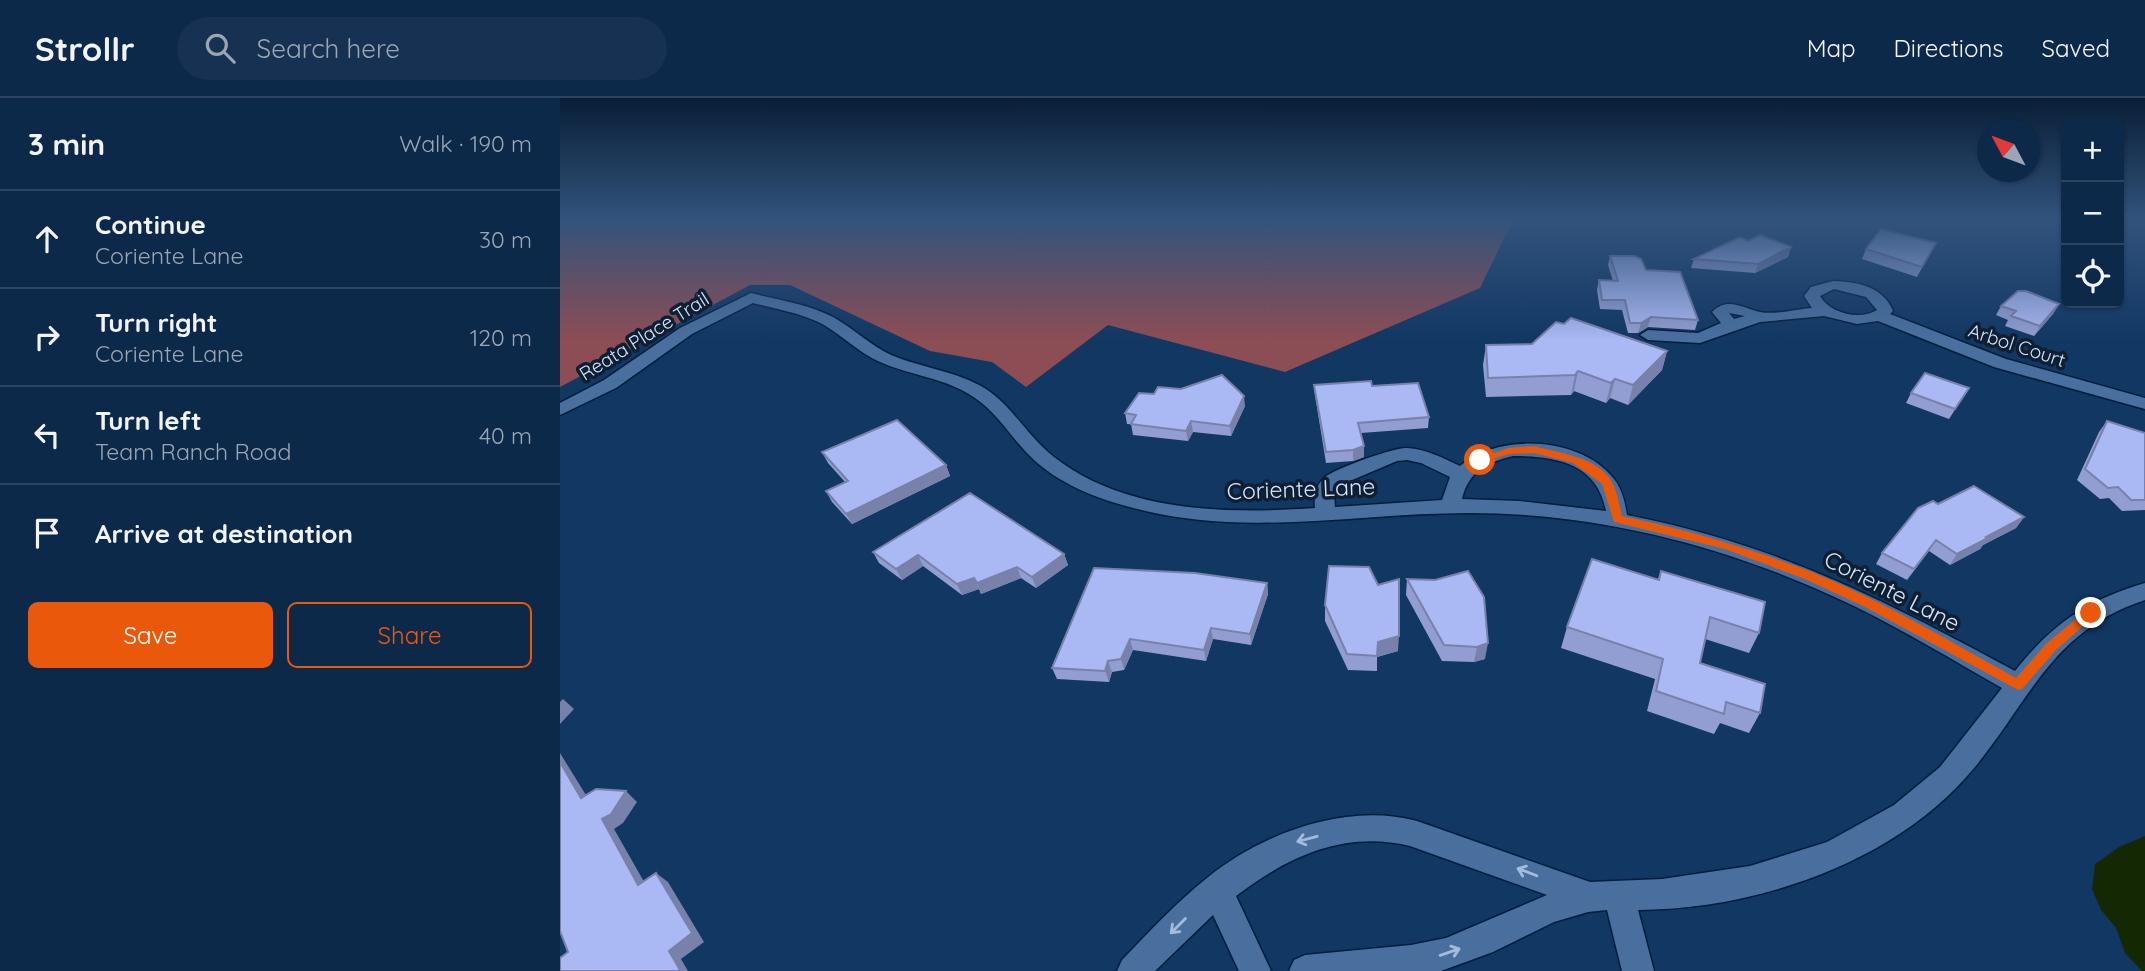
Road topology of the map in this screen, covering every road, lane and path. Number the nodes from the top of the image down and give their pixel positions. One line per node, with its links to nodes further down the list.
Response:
1 (751, 298): 6 (street, Reata Place Trail); 9 (street, Coriente Lane)
2 (1828, 312): 3 (street, Arbol Court); 3 (street); 4 (street, Arbol Court)
3 (1880, 316): 5 (street, Arbol Court)
4 (1648, 335)
5 (2145, 404)
6 (560, 410)
7 (1461, 474): 8 (street); 9 (street); 10 (street)
8 (1450, 506): 9 (street, Coriente Lane); 10 (street, Coriente Lane)
9 (1326, 515)
10 (1618, 519): 12 (street, Coriente Lane)
11 (2145, 591): 12 (street)
12 (2018, 685): 14 (street)
13 (1217, 889): 14 (street, one-way to 13); 15 (street, one-way to 15); 16 (street)
14 (1604, 897): 17 (street, one-way to 14); 18 (street)
15 (1133, 971)
16 (1255, 971)
17 (1305, 971)
18 (1638, 971)

